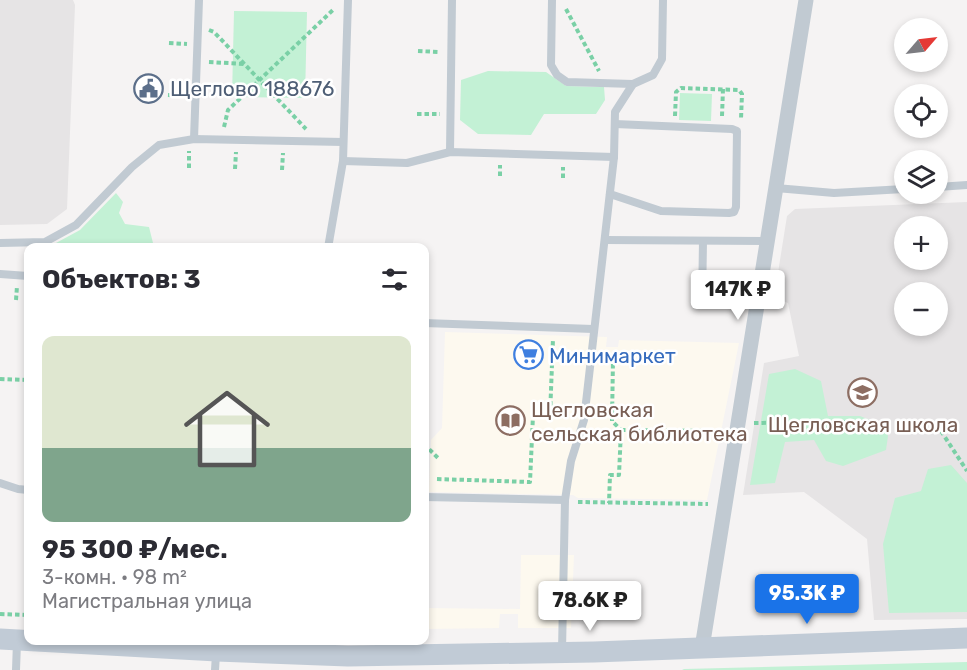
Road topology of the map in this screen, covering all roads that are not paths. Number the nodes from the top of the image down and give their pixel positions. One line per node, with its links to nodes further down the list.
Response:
1 (198, 0): 9 (lane)
2 (348, 0): 10 (lane)
3 (452, 0): 11 (lane)
4 (552, 0): 7 (lane)
5 (663, 0): 7 (lane)
6 (806, 0): 16 (street)
7 (633, 84): 8 (lane)
8 (615, 124): 12 (lane); 18 (lane)
9 (194, 139): 10 (lane); 22 (lane)
10 (343, 141): 13 (lane)
11 (450, 152): 12 (lane); 13 (lane)
12 (614, 157): 18 (lane)
13 (344, 161): 23 (lane)
14 (967, 185): 15 (lane)
15 (948, 187)
16 (776, 188): 17 (lane); 21 (street)
17 (894, 190)
18 (610, 194): 19 (lane)
19 (605, 240): 20 (lane); 28 (lane)
20 (703, 241): 21 (lane); 26 (lane)
21 (767, 241): 37 (street)
22 (0, 243)
23 (329, 243)
24 (0, 274): 25 (lane)
25 (24, 276)
26 (702, 304)
27 (429, 322): 28 (lane)
28 (593, 329): 32 (lane)
29 (0, 483): 30 (lane)
30 (24, 490)
31 (429, 497): 32 (lane)
32 (565, 500): 38 (lane)
33 (967, 638): 37 (street)
34 (9, 640): 35 (street); 41 (lane)
35 (24, 640)
36 (142, 645): 39 (street)
37 (702, 648): 38 (street)
38 (562, 652): 40 (street)
39 (216, 661): 40 (street)
40 (532, 661)
41 (16, 670)

